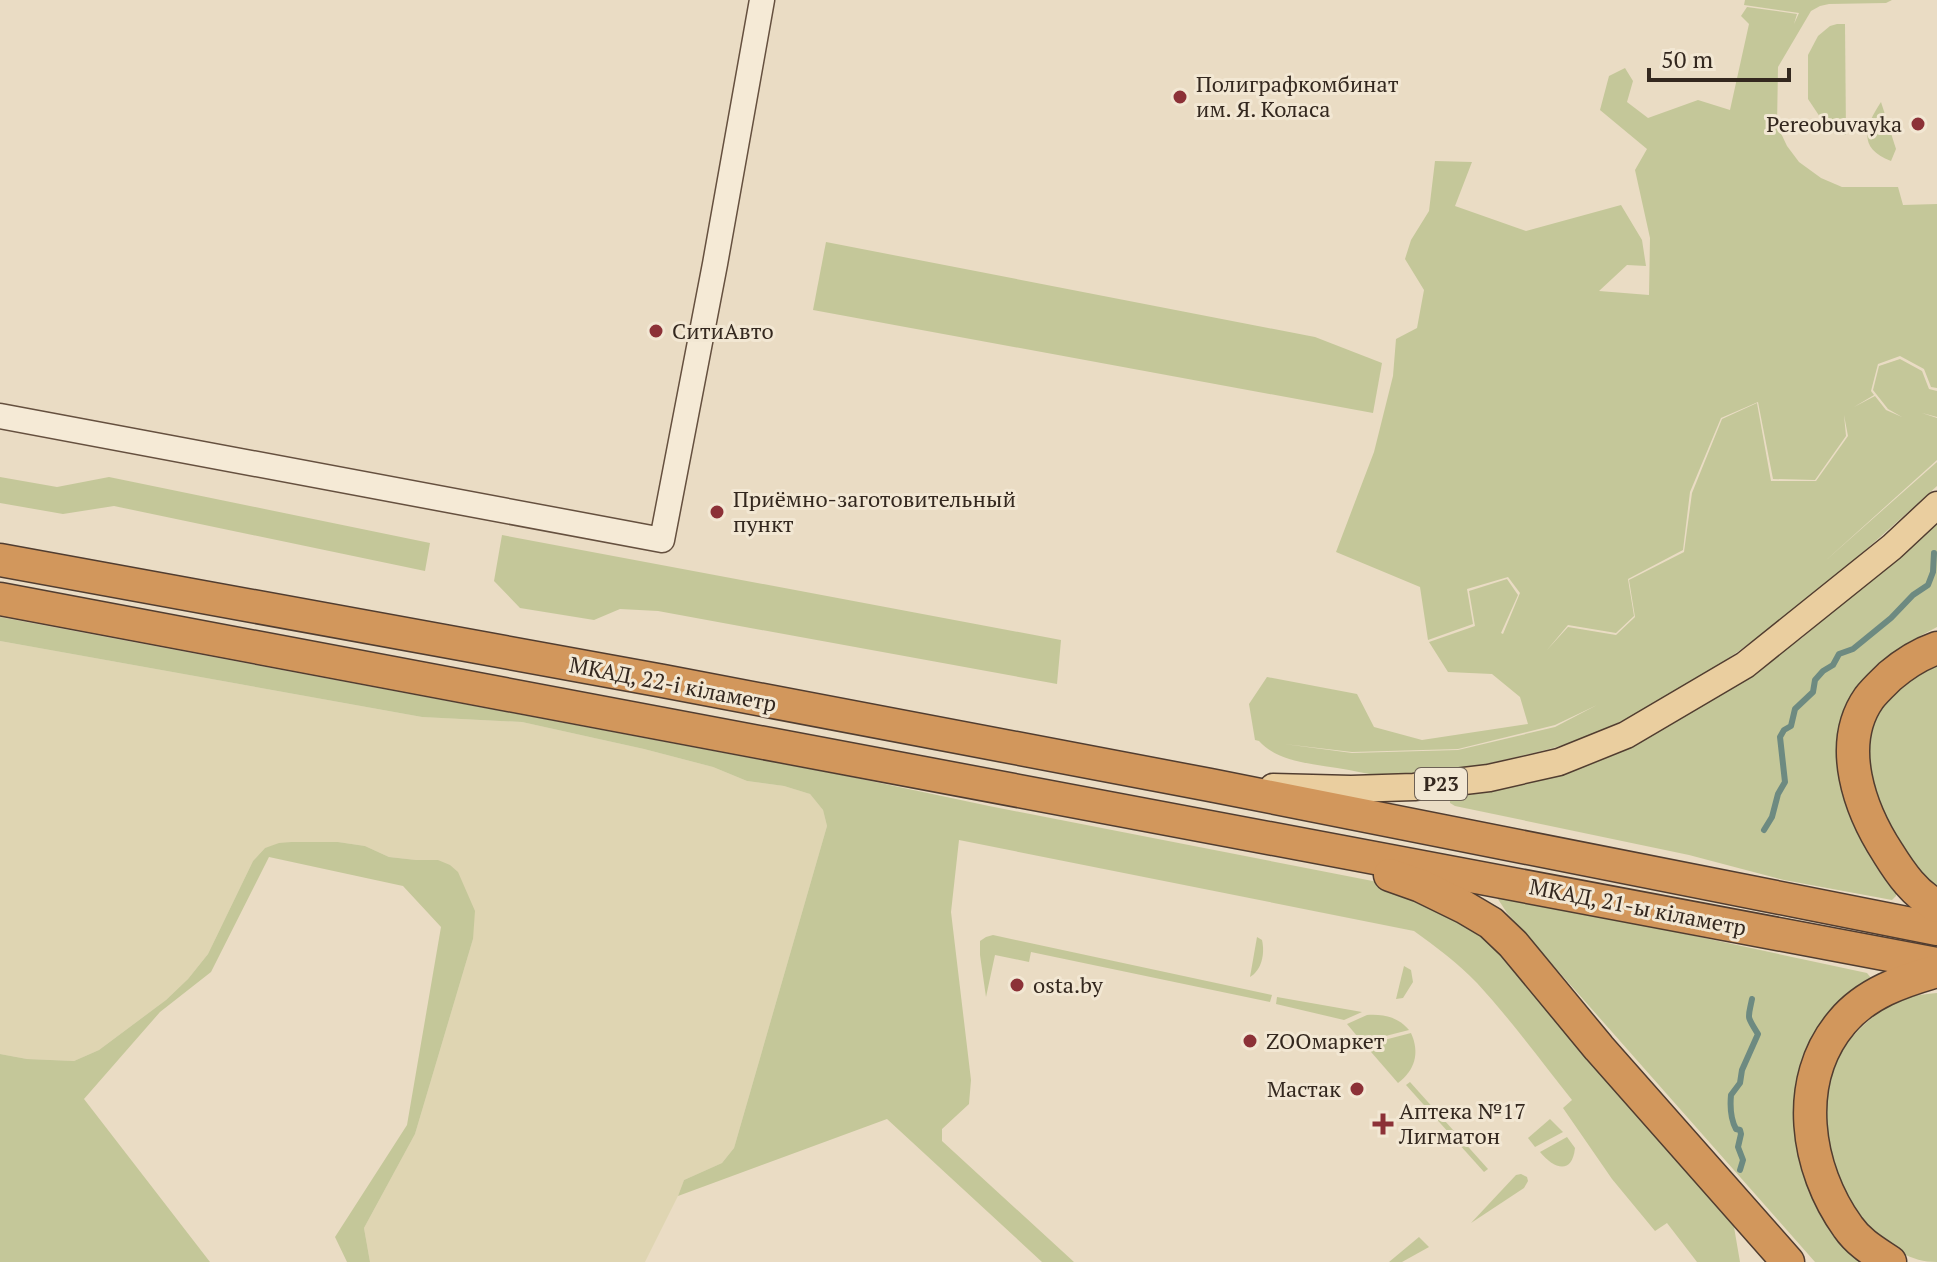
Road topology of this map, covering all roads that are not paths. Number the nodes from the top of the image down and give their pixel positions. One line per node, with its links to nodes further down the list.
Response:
1 (762, 0): 2 (street)
2 (0, 416)
3 (1937, 505): 7 (main road, Р23)
4 (0, 560): 7 (highway, МКАД, 22-і кіламетр)
5 (0, 599): 9 (highway, МКАД, 22-і кіламетр)
6 (1937, 648): 11 (highway)
7 (1210, 785): 8 (highway, МКАД, 22-і кіламетр)
8 (1345, 812): 12 (highway, МКАД, 21-ы кіламетр)
9 (1304, 844): 10 (highway, МКАД, 22-і кіламетр); 15 (highway)
10 (1339, 851): 13 (highway, МКАД, 21-ы кіламетр)
11 (1937, 906)
12 (1937, 929)
13 (1937, 964)
14 (1937, 971): 16 (highway)
15 (1788, 1262)
16 (1890, 1262)

